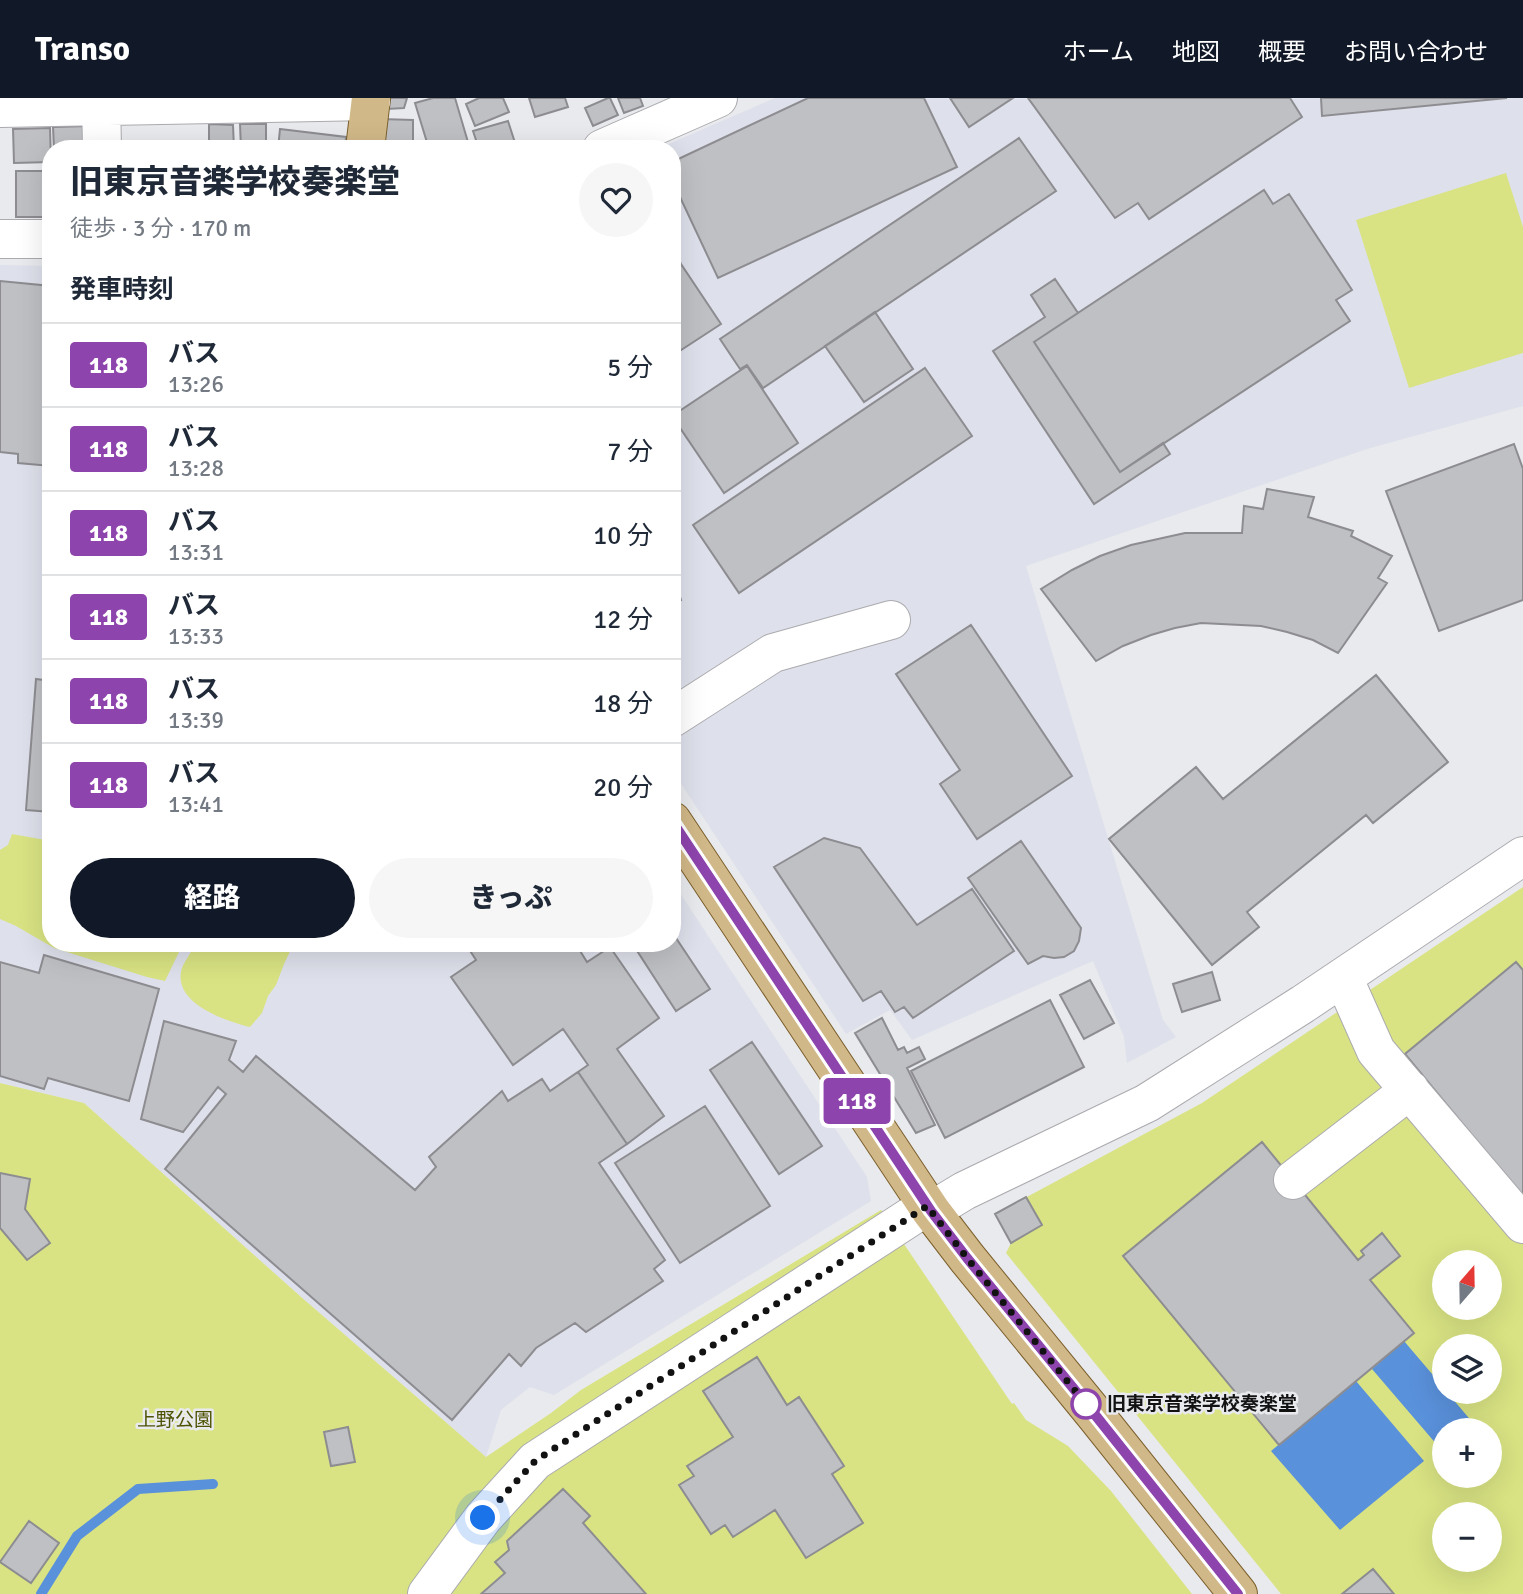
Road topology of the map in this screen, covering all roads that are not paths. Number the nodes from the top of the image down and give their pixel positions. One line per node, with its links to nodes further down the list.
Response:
1 (718, 98): 7 (street)
2 (371, 99): 3 (street); 6 (main road)
3 (101, 102): 4 (street); 5 (street)
4 (0, 108)
5 (102, 140)
6 (366, 140)
7 (622, 140)
8 (0, 239): 9 (street)
9 (42, 239)
10 (891, 620): 11 (street)
11 (681, 712)
12 (681, 835): 17 (main road)
13 (1523, 856): 14 (street)
14 (1343, 977): 15 (street); 17 (street)
15 (1410, 1090): 16 (street); 18 (street)
16 (1293, 1180)
17 (929, 1208): 19 (street); 20 (main road)
18 (1523, 1224)
19 (427, 1594)
20 (1238, 1594)

